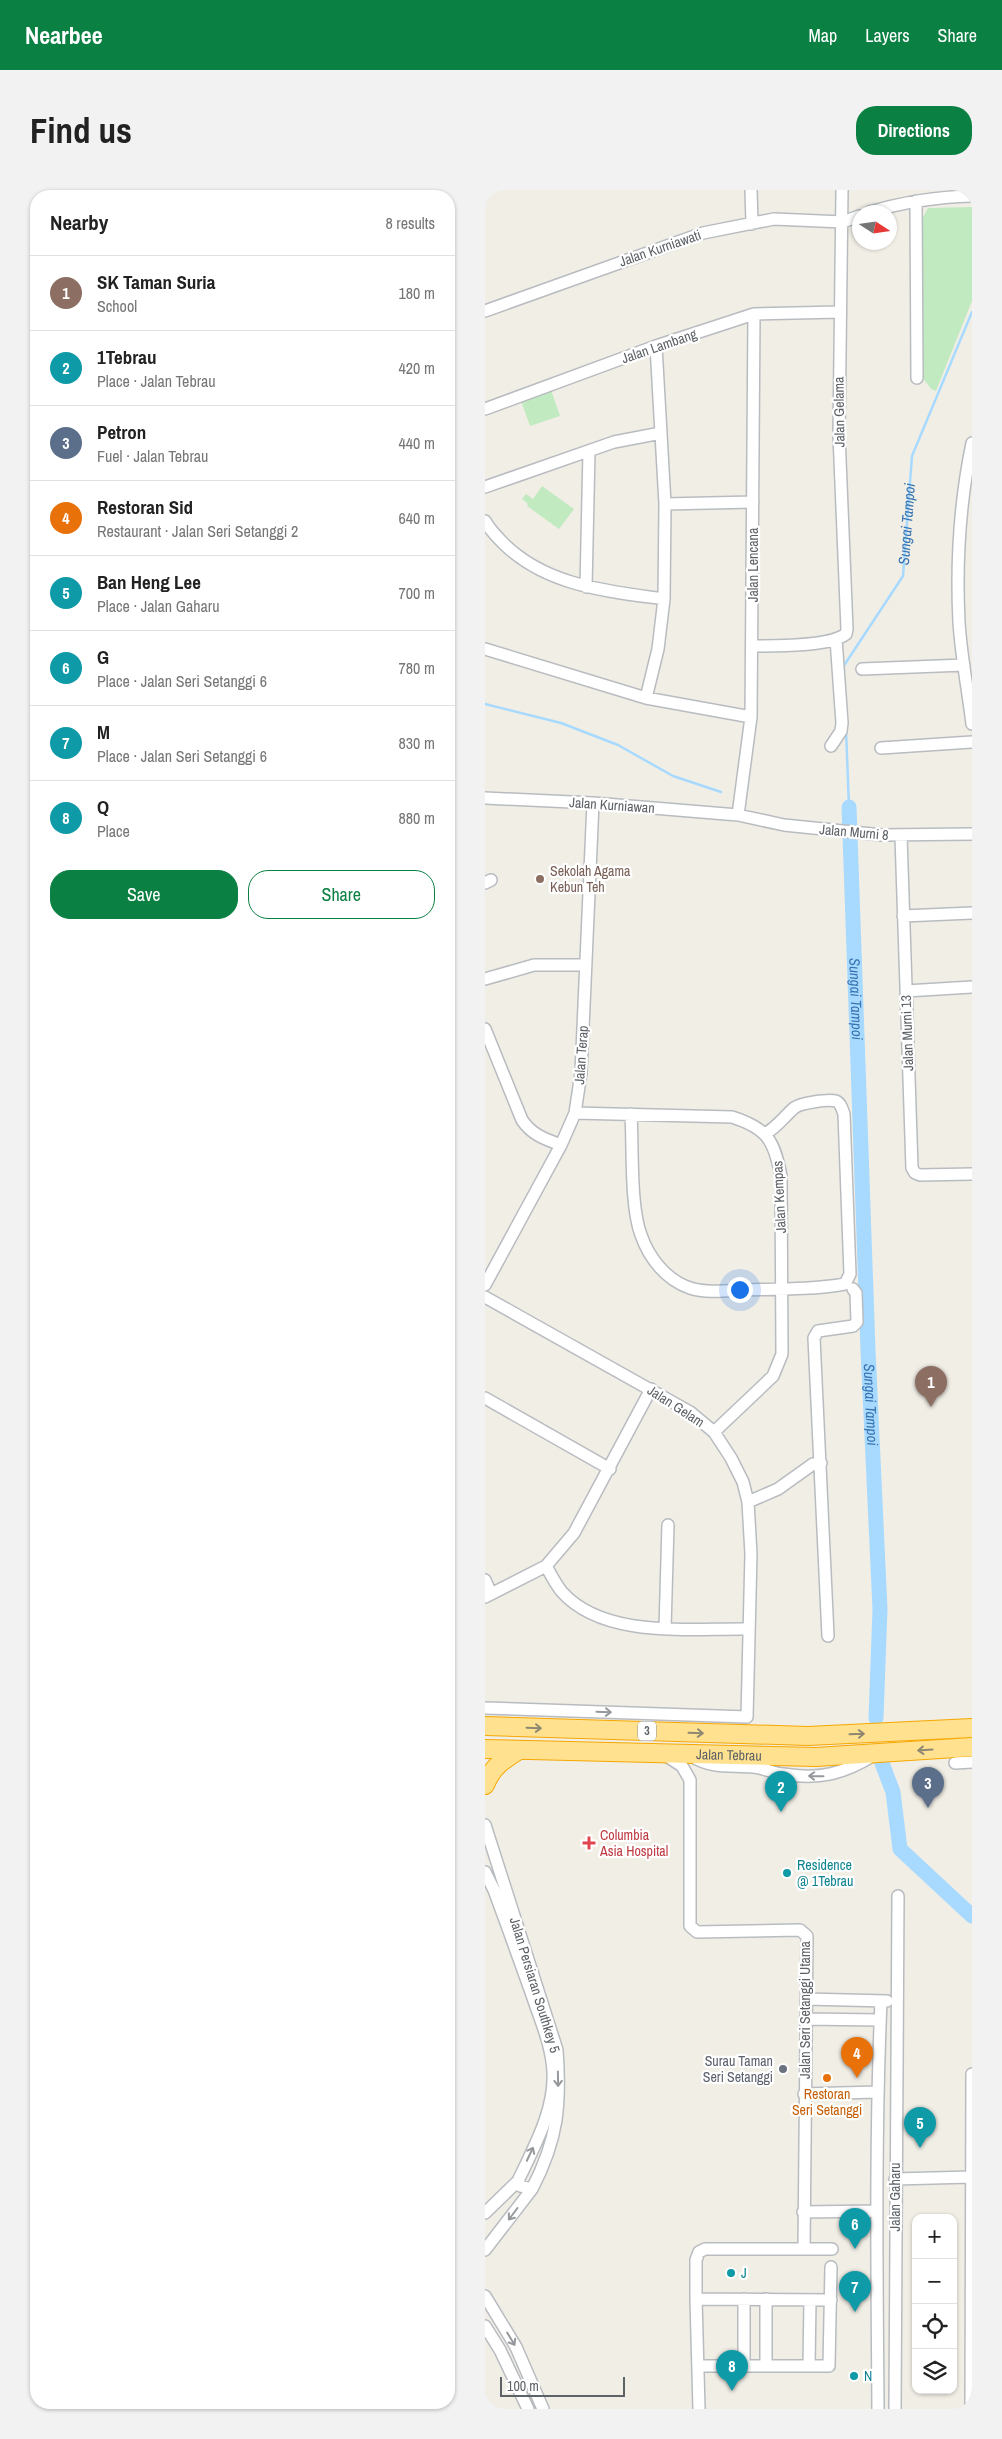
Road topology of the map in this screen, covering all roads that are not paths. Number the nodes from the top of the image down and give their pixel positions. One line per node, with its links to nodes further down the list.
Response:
1 (751, 190): 8 (street)
2 (842, 190): 7 (street, Jalan Gelama)
3 (967, 194): 4 (street)
4 (916, 201): 5 (street); 13 (street)
5 (891, 205)
6 (852, 219): 7 (street)
7 (843, 222): 8 (street, Jalan Kurniawati); 10 (street, Jalan Gelama)
8 (752, 224): 9 (street, Jalan Kurniawati)
9 (485, 311)
10 (839, 312): 11 (street, Jalan Lambang); 24 (street, Jalan Gelama)
11 (754, 314): 12 (street, Jalan Lambang); 19 (street, Jalan Lencana)
12 (656, 346): 14 (street, Jalan Lambang); 15 (street)
13 (917, 378)
14 (485, 409)
15 (661, 433): 17 (street); 20 (street)
16 (972, 443): 27 (street)
17 (589, 451): 18 (street); 22 (street)
18 (485, 487)
19 (753, 502): 20 (street); 25 (street, Jalan Lencana)
20 (665, 504): 23 (street)
21 (485, 521): 22 (street)
22 (586, 587): 23 (street)
23 (664, 599): 29 (street)
24 (841, 636): 25 (street); 33 (street, Jalan Gelama)
25 (753, 646): 30 (street, Jalan Lencana)
26 (485, 649): 29 (street)
27 (964, 665): 28 (street); 31 (street)
28 (862, 669)
29 (646, 698): 30 (street)
30 (751, 717): 37 (street, Jalan Lencana)
31 (972, 724)
32 (972, 742): 34 (street)
33 (831, 746)
34 (881, 748)
35 (485, 798): 36 (street, Jalan Kurniawan)
36 (593, 803): 37 (street, Jalan Kurniawan); 42 (street, Jalan Terap)
37 (739, 810): 39 (street, Jalan Murni 8)
38 (972, 834): 39 (street, Jalan Murni 8)
39 (901, 836): 41 (street, Jalan Murni 13)
40 (972, 914): 41 (street)
41 (903, 916): 45 (street, Jalan Murni 13)
42 (586, 965): 43 (street); 47 (street, Jalan Terap)
43 (485, 979)
44 (972, 987): 45 (street)
45 (906, 991): 51 (street, Jalan Murni 13)
46 (485, 1029): 50 (street)
47 (575, 1113): 48 (street, Jalan Kempas); 50 (street, Jalan Terap)
48 (631, 1114): 49 (street, Jalan Kempas); 53 (street)
49 (765, 1134): 53 (street, Jalan Kempas); 53 (street)
50 (561, 1145): 52 (street, Jalan Terap)
51 (972, 1174)
52 (485, 1285)
53 (781, 1289): 58 (street, Jalan Kempas)
54 (853, 1289): 59 (street)
55 (485, 1297): 56 (street, Jalan Gelam)
56 (651, 1389): 58 (street, Jalan Gelam); 60 (street)
57 (485, 1398): 60 (street)
58 (714, 1432): 61 (street, Jalan Gelam)
59 (821, 1463): 61 (street); 68 (street)
60 (610, 1469): 63 (street)
61 (748, 1502): 67 (street, Jalan Gelam)
62 (668, 1525): 66 (street)
63 (546, 1566): 65 (street); 66 (street)
64 (485, 1580): 65 (street)
65 (488, 1596)
66 (665, 1628): 67 (street)
67 (748, 1629): 69 (street, Jalan Gelam, one-way to 67)
68 (828, 1636)
69 (485, 1708)
70 (485, 1726): 71 (highway, Jalan Tebrau / 3, one-way to 71)
71 (972, 1728)
72 (485, 1741): 76 (highway)
73 (972, 1747): 78 (highway, Jalan Tebrau / 3, one-way to 78)
74 (485, 1749): 75 (highway, Jalan Tebrau / 3)
75 (520, 1750): 76 (highway, Jalan Tebrau / 3); 84 (highway)
76 (582, 1752): 77 (highway, Jalan Tebrau / 3)
77 (661, 1753): 79 (highway, Jalan Tebrau / 3); 83 (street)
78 (877, 1753): 79 (highway, Jalan Tebrau / 3); 82 (street, one-way to 82)
79 (688, 1755): 82 (street)
80 (972, 1762): 81 (street)
81 (955, 1763)
82 (706, 1765): 83 (street)
83 (690, 1780): 88 (street, Jalan Seri Setanggi Utama)
84 (485, 1785)
85 (485, 1825): 99 (street, Jalan Persiaran Southkey 5, one-way to 99)
86 (485, 1872): 98 (street, Jalan Persiaran Southkey 5, one-way to 86)
87 (898, 1896): 90 (street, Jalan Gaharu)
88 (806, 1999): 89 (street); 91 (street, Jalan Seri Setanggi Utama)
89 (881, 2001): 90 (street); 92 (street)
90 (896, 2001): 97 (street, Jalan Gaharu)
91 (805, 2019): 92 (street); 95 (street, Jalan Seri Setanggi Utama)
92 (880, 2020): 94 (street)
93 (972, 2074): 96 (street)
94 (877, 2092): 95 (street); 101 (street)
95 (804, 2094): 100 (street, Jalan Seri Setanggi Utama)
96 (971, 2177): 97 (street); 119 (street)
97 (895, 2179): 124 (street, Jalan Gaharu)
98 (518, 2181): 99 (street); 102 (street)
99 (532, 2189): 103 (street, Jalan Persiaran Southkey 5, one-way to 103)
100 (806, 2208): 101 (street); 104 (street, Jalan Seri Setanggi Utama)
101 (876, 2211): 123 (street)
102 (485, 2213)
103 (489, 2241): 106 (street, Jalan Persiaran Southkey 5)
104 (807, 2249): 105 (street); 109 (street)
105 (832, 2249)
106 (485, 2250)
107 (831, 2267): 113 (street)
108 (485, 2296): 121 (street, one-way to 121)
109 (696, 2299): 110 (street); 115 (street)
110 (744, 2299): 111 (street); 116 (street)
111 (766, 2299): 112 (street); 117 (street)
112 (810, 2300): 113 (street); 118 (street)
113 (831, 2300): 118 (street)
114 (485, 2326): 120 (street)
115 (698, 2366): 116 (street); 122 (street)
116 (744, 2366): 117 (street)
117 (765, 2366): 118 (street)
118 (809, 2366)
119 (972, 2378): 125 (street)
120 (528, 2409)
121 (543, 2409)
122 (699, 2409)
123 (878, 2409)
124 (895, 2409)
125 (971, 2409)

